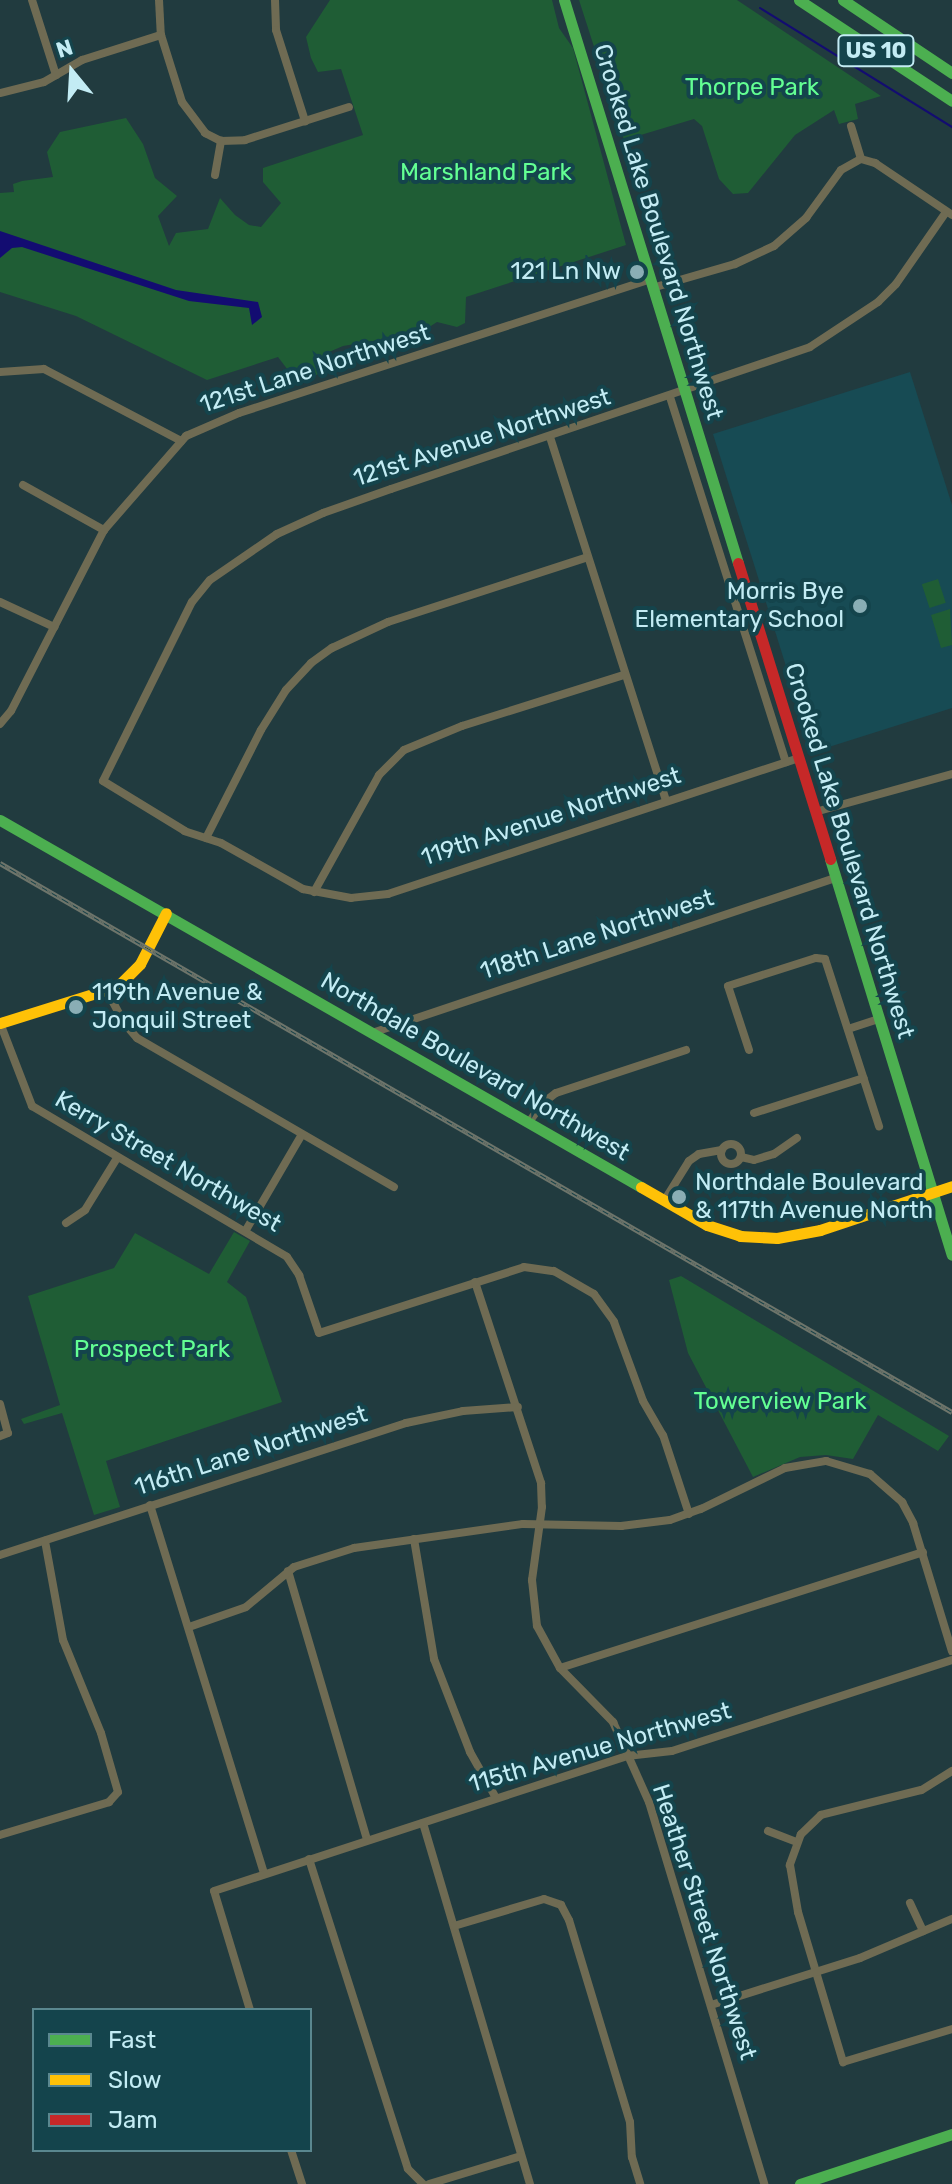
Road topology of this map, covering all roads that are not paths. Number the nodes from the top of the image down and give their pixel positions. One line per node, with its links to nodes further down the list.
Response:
1 (32, 0): 9 (street)
2 (159, 0): 7 (street)
3 (275, 0): 13 (street)
4 (564, 0): 19 (main road, Crooked Lake Boulevard Northwest)
5 (799, 0): 11 (main road, US 10)
6 (843, 0): 8 (main road, US 10)
7 (161, 35): 9 (street); 15 (street)
8 (952, 73)
9 (56, 75): 10 (street)
10 (0, 93)
11 (952, 101)
12 (349, 107): 13 (street)
13 (305, 121): 15 (street)
14 (851, 126): 16 (street)
15 (221, 141): 17 (street)
16 (861, 159): 18 (street); 19 (street, 121st Lane Northwest)
17 (215, 175)
18 (949, 214): 21 (street, 121st Avenue Northwest)
19 (651, 284): 21 (main road, Crooked Lake Boulevard Northwest); 24 (street, 121st Lane Northwest)
20 (0, 372): 24 (street)
21 (684, 392): 22 (street, 121st Avenue Northwest); 32 (main road, Crooked Lake Boulevard Northwest)
22 (670, 397): 23 (street, 121st Avenue Northwest); 33 (street)
23 (550, 437): 27 (street); 35 (street, 121st Avenue Northwest)
24 (181, 441): 26 (street, 121st Lane Northwest)
25 (23, 485): 26 (street)
26 (104, 530): 29 (street, 121st Lane Northwest)
27 (588, 557): 30 (street); 39 (street)
28 (0, 602): 29 (street)
29 (54, 627): 31 (street, 121st Lane Northwest)
30 (624, 675): 36 (street); 41 (street)
31 (1, 724)
32 (799, 758): 33 (street, 119th Avenue Northwest); 37 (main road, Crooked Lake Boulevard Northwest)
33 (786, 762): 36 (street, 119th Avenue Northwest)
34 (952, 774): 37 (street)
35 (103, 781): 39 (street, 119th Avenue Northwest)
36 (666, 801): 41 (street, 119th Avenue Northwest)
37 (815, 812): 40 (main road, Crooked Lake Boulevard Northwest)
38 (0, 820): 42 (main road, Northdale Boulevard Northwest)
39 (206, 838): 41 (street, 119th Avenue Northwest)
40 (835, 878): 44 (main road, Crooked Lake Boulevard Northwest); 47 (street, 118th Lane Northwest)
41 (314, 892)
42 (166, 913): 43 (main road); 47 (main road, Northdale Boulevard Northwest)
43 (106, 989): 45 (main road); 54 (street)
44 (879, 1019): 46 (street); 61 (main road, Crooked Lake Boulevard Northwest)
45 (0, 1023): 58 (street, Kerry Street Northwest)
46 (848, 1029): 49 (street); 50 (street)
47 (372, 1033): 52 (main road, Northdale Boulevard Northwest)
48 (686, 1050): 52 (street)
49 (749, 1050)
50 (864, 1078): 51 (street); 53 (street)
51 (754, 1113)
52 (529, 1122): 62 (main road, Northdale Boulevard Northwest)
53 (879, 1126)
54 (302, 1134): 60 (street); 64 (street)
55 (797, 1138): 57 (street)
56 (722, 1150): 57 (street); 57 (street); 62 (street)
57 (741, 1157)
58 (117, 1158): 63 (street); 64 (street, Kerry Street Northwest)
59 (952, 1186): 61 (main road, Northdale Boulevard Northwest)
60 (394, 1187)
61 (933, 1192): 62 (main road, Northdale Boulevard Northwest); 65 (main road, Crooked Lake Boulevard Northwest)
62 (664, 1201)
63 (66, 1223)
64 (246, 1230): 66 (street, Kerry Street Northwest)
65 (952, 1255)
66 (475, 1282): 68 (street, Heather Street Northwest); 71 (street)
67 (0, 1404): 69 (street)
68 (518, 1407): 70 (street, 116th Lane Northwest); 72 (street, Heather Street Northwest)
69 (4, 1434)
70 (150, 1505): 74 (street, 116th Lane Northwest); 78 (street)
71 (689, 1514): 72 (street); 75 (street)
72 (540, 1523): 73 (street); 81 (street, Heather Street Northwest)
73 (414, 1539): 77 (street); 84 (street)
74 (45, 1541): 76 (street, 116th Lane Northwest); 87 (street)
75 (923, 1552): 79 (street); 81 (street)
76 (0, 1555)
77 (288, 1571): 78 (street); 88 (street)
78 (189, 1627): 91 (street)
79 (952, 1651)
80 (952, 1660): 82 (street, 115th Avenue Northwest)
81 (560, 1668): 82 (street, Heather Street Northwest)
82 (627, 1756): 84 (street, 115th Avenue Northwest); 97 (street, Heather Street Northwest)
83 (952, 1771): 89 (street)
84 (496, 1798): 85 (street, 115th Avenue Northwest)
85 (423, 1823): 88 (street, 115th Avenue Northwest); 94 (street)
86 (768, 1831): 89 (street)
87 (0, 1835)
88 (367, 1840): 90 (street, 115th Avenue Northwest)
89 (797, 1842): 96 (street)
90 (309, 1859): 91 (street, 115th Avenue Northwest); 103 (street)
91 (264, 1874): 98 (street, 115th Avenue Northwest)
92 (910, 1903): 95 (street)
93 (952, 1919): 95 (street)
94 (454, 1926): 102 (street); 106 (street)
95 (923, 1931): 96 (street)
96 (816, 1972): 97 (street); 99 (street)
97 (711, 2005): 107 (street, Heather Street Northwest)
98 (249, 2008)
99 (952, 2029)
100 (952, 2134): 108 (main road)
101 (292, 2152): 104 (street)
102 (521, 2156): 103 (street); 105 (street)
103 (423, 2183)
104 (302, 2184)
105 (530, 2184)
106 (640, 2184)
107 (764, 2184)
108 (800, 2184)

